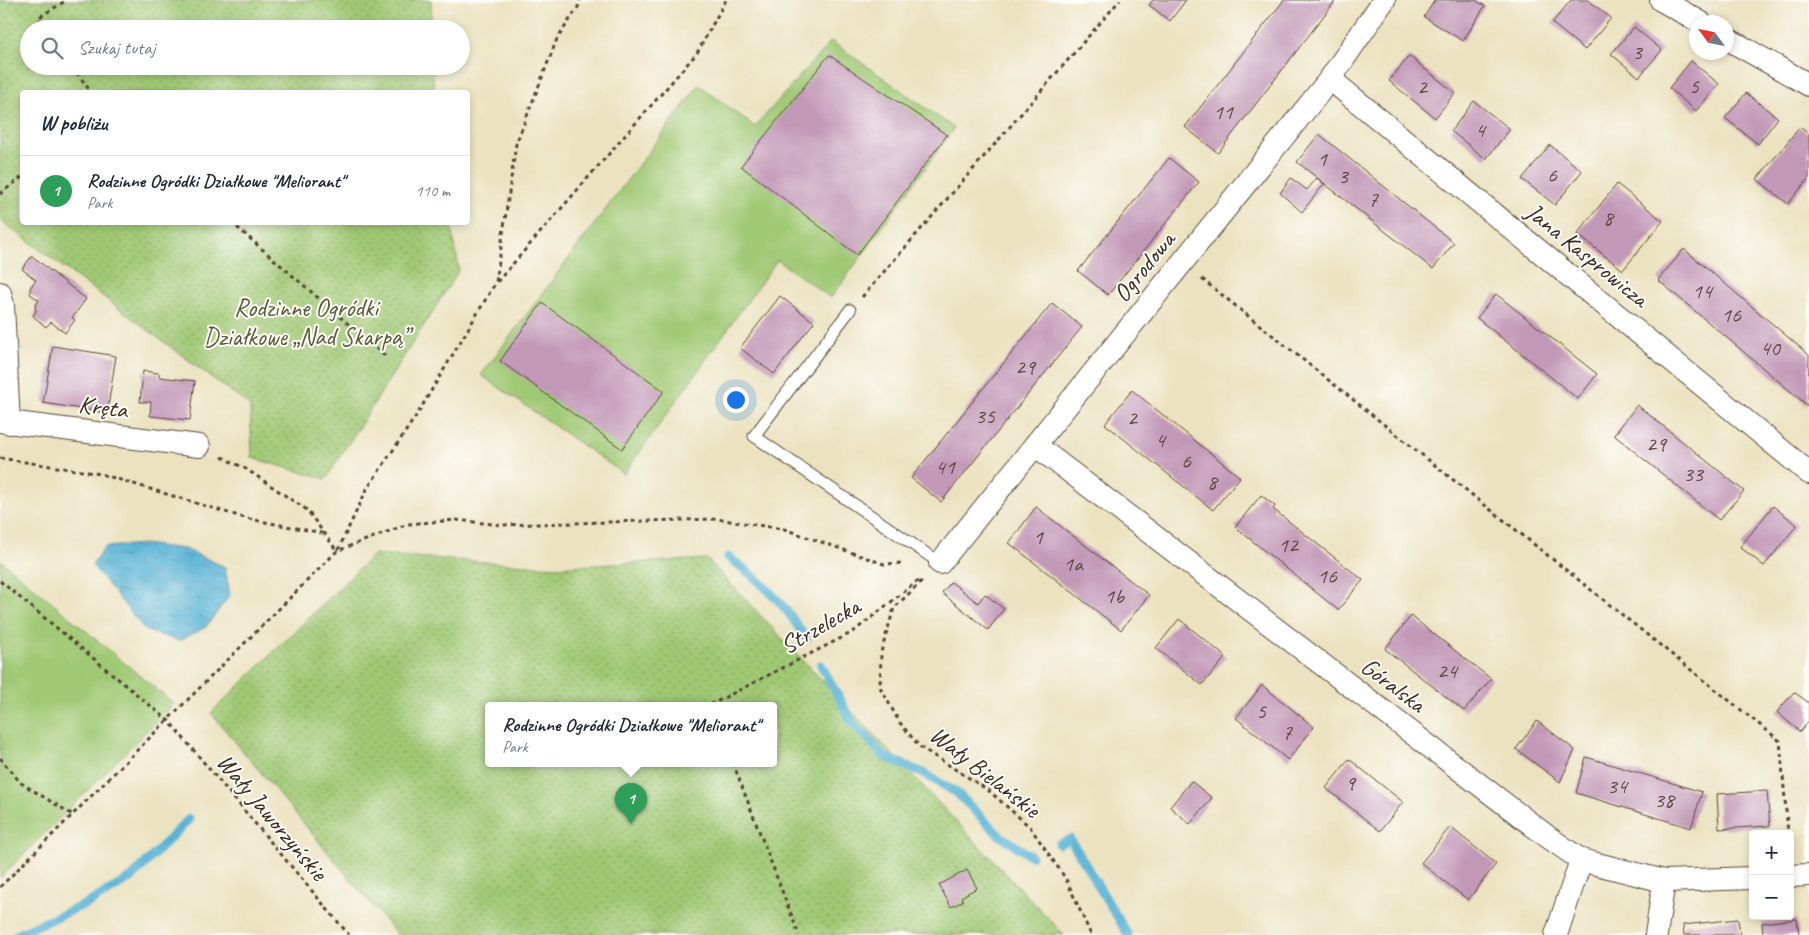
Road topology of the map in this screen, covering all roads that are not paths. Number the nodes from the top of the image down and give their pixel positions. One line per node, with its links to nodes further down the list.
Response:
1 (1384, 0): 5 (street, Ogrodowa)
2 (1661, 0): 3 (street)
3 (1689, 16)
4 (1734, 43): 6 (street)
5 (1330, 79): 10 (street, Ogrodowa); 12 (street, Jana Kasprowicza)
6 (1809, 85)
7 (0, 293): 9 (street)
8 (850, 310): 13 (lane)
9 (5, 422): 11 (street, Kręta)
10 (1035, 444): 13 (street, Ogrodowa); 14 (street, Góralska)
11 (199, 446)
12 (1809, 473)
13 (940, 563)
14 (1581, 860): 18 (street, Góralska); 19 (street)
15 (1809, 875): 16 (street)
16 (1794, 876)
17 (1749, 878): 18 (street, Góralska)
18 (1664, 882): 20 (street)
19 (1556, 935)
20 (1656, 935)

